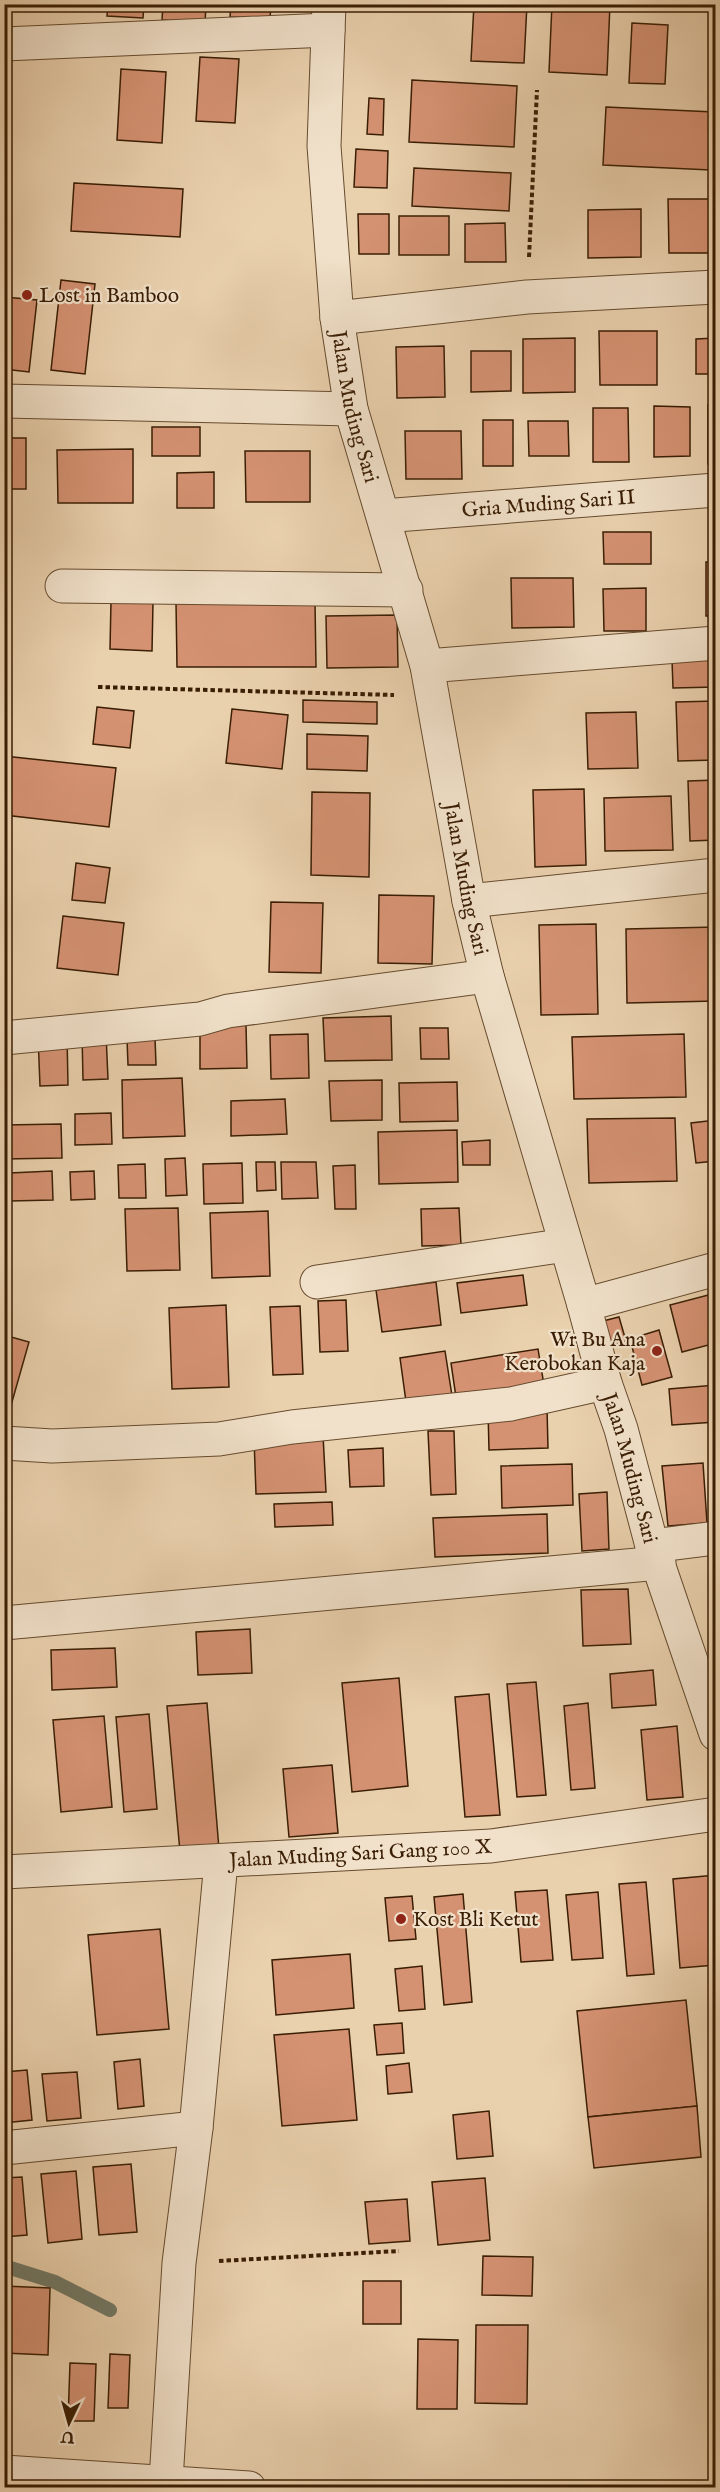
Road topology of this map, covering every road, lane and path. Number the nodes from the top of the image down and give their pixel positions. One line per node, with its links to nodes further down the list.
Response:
1 (329, 17): 2 (street); 6 (street, Jalan Muding Sari)
2 (4, 44)
3 (537, 90): 5 (path)
4 (716, 287): 5 (street)
5 (527, 297): 6 (street)
6 (337, 318): 8 (street, Jalan Muding Sari)
7 (4, 401): 8 (street)
8 (351, 409): 10 (street, Jalan Muding Sari)
9 (716, 490): 10 (street, Gria Muding Sari II)
10 (383, 516): 12 (street, Jalan Muding Sari)
11 (62, 586): 12 (street)
12 (406, 590): 14 (street, Jalan Muding Sari)
13 (716, 643): 14 (street)
14 (430, 681): 15 (path); 17 (street, Jalan Muding Sari)
15 (98, 687)
16 (716, 875): 17 (street)
17 (469, 901): 18 (street, Jalan Muding Sari)
18 (487, 976): 19 (street); 22 (street, Jalan Muding Sari)
19 (228, 1011): 20 (street); 21 (street)
20 (4, 1023)
21 (4, 1038)
22 (566, 1245): 24 (street); 25 (street, Jalan Muding Sari)
23 (716, 1269): 25 (street)
24 (317, 1282)
25 (584, 1305): 26 (street, Jalan Muding Sari)
26 (605, 1383): 27 (street); 29 (street, Jalan Muding Sari)
27 (4, 1443)
28 (716, 1538): 29 (street)
29 (656, 1554): 30 (street); 31 (street, Jalan Muding Sari)
30 (4, 1623)
31 (716, 1734)
32 (716, 1814): 33 (street, Jalan Muding Sari Gang 100 X)
33 (222, 1862): 34 (street, Jalan Muding Sari Gang 100 X); 35 (street)
34 (4, 1872)
35 (196, 2128): 36 (street); 38 (street)
36 (4, 2148)
37 (399, 2251): 38 (path)
38 (179, 2263): 40 (street)
39 (4, 2472): 40 (street)
40 (166, 2481): 41 (street)
41 (249, 2487)

